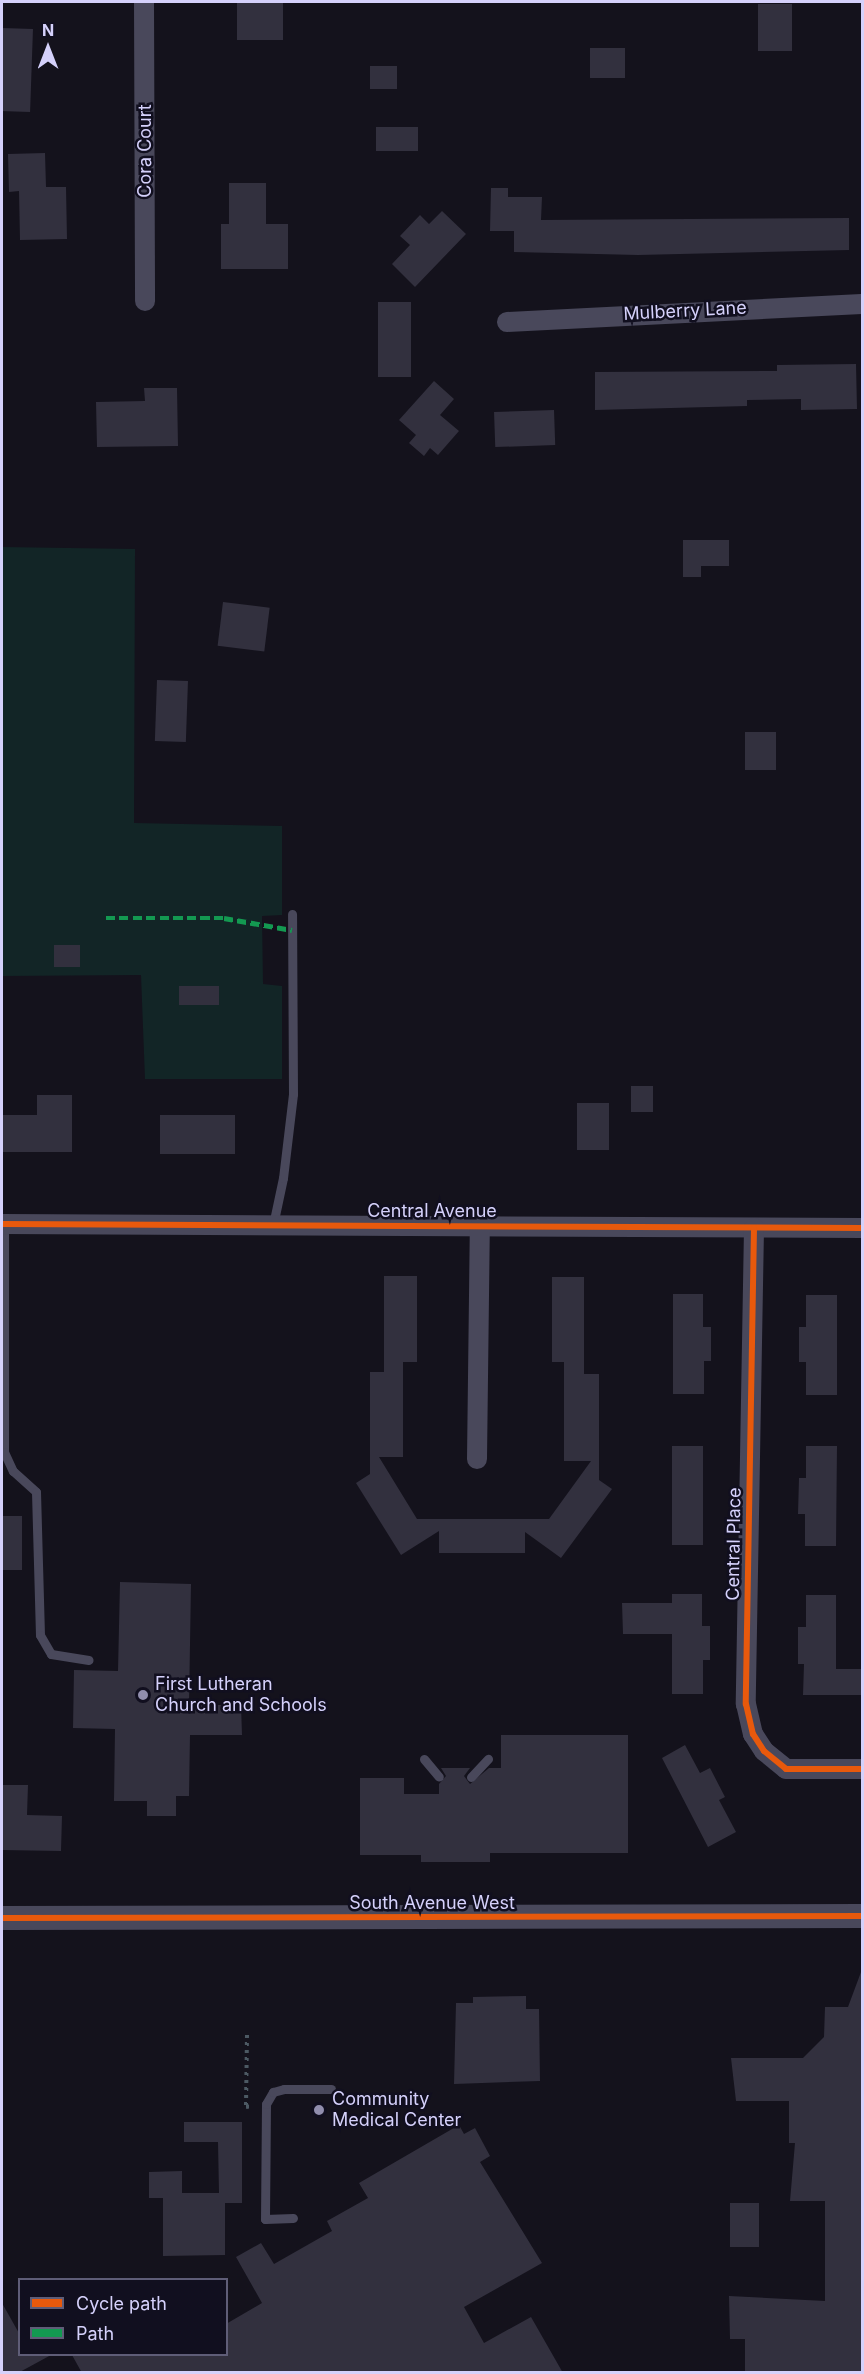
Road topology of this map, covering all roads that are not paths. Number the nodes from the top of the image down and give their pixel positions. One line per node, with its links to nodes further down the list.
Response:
1 (144, 2): 2 (street, Cora Court)
2 (145, 301)
3 (862, 304): 4 (street, Mulberry Lane)
4 (507, 322)
5 (292, 914): 7 (lane)
6 (3, 1224): 7 (street, Central Avenue); 12 (lane)
7 (273, 1225): 8 (street, Central Avenue)
8 (480, 1227): 9 (street, Central Avenue); 11 (street)
9 (754, 1228): 10 (street, Central Avenue); 15 (street, Central Place)
10 (862, 1228)
11 (477, 1459)
12 (89, 1660)
13 (424, 1759): 16 (lane)
14 (488, 1759): 17 (lane)
15 (862, 1769)
16 (439, 1777)
17 (471, 1777)
18 (862, 1916): 19 (street, South Avenue West)
19 (2, 1918)
20 (332, 2089): 21 (lane)
21 (293, 2218)

